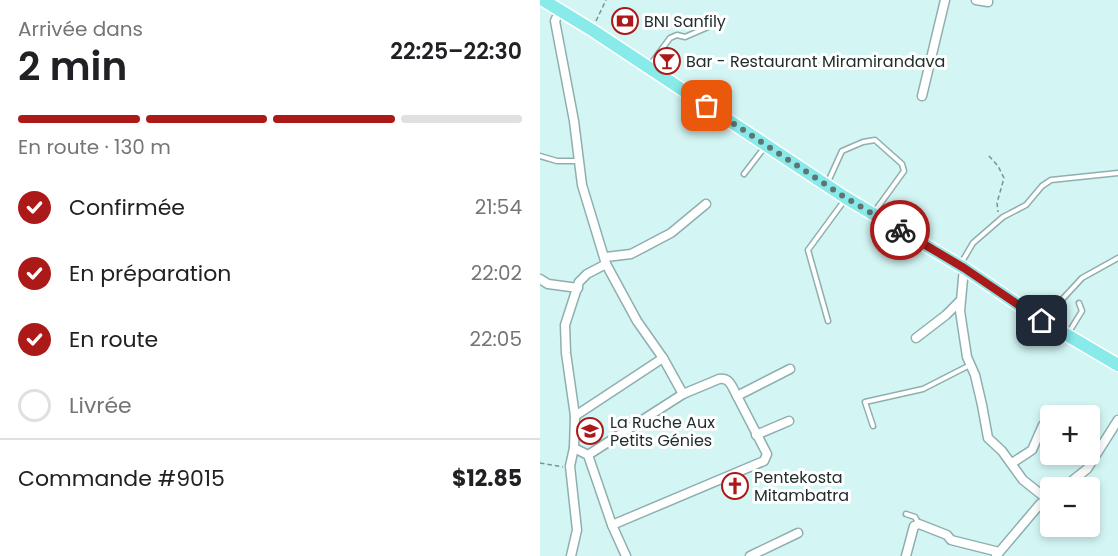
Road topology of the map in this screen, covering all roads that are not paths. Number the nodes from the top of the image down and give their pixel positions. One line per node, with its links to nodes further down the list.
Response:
1 (543, 0): 5 (main road)
2 (945, 0): 8 (street)
3 (976, 0): 4 (street)
4 (988, 2)
5 (560, 10): 7 (main road); 11 (street)
6 (722, 21): 7 (lane)
7 (648, 68): 9 (main road)
8 (922, 96)
9 (766, 145): 13 (lane); 14 (main road)
10 (540, 156): 11 (lane)
11 (580, 161): 19 (street)
12 (1118, 173): 20 (lane)
13 (744, 174)
14 (826, 185): 15 (main road); 17 (lane)
15 (846, 198): 17 (main road); 26 (lane)
16 (706, 204): 19 (street)
17 (873, 215): 20 (main road)
18 (1118, 258): 27 (lane)
19 (606, 260): 22 (street); 30 (street)
20 (964, 268): 24 (street); 27 (main road)
21 (544, 282): 22 (street); 23 (street)
22 (578, 288): 36 (street)
23 (540, 291)
24 (960, 301): 29 (street); 31 (street)
25 (1079, 303): 28 (lane)
26 (828, 321)
27 (1042, 321): 28 (main road)
28 (1066, 335): 32 (main road)
29 (916, 338)
30 (663, 358): 34 (street); 36 (street)
31 (970, 365): 39 (lane); 44 (street)
32 (1118, 365)
33 (790, 369): 35 (street)
34 (683, 394): 35 (street); 43 (street)
35 (737, 396): 41 (street)
36 (575, 416): 42 (street)
37 (1118, 420): 45 (street)
38 (789, 421): 41 (street)
39 (873, 426)
40 (1040, 432): 44 (street)
41 (756, 435): 50 (street)
42 (574, 448): 43 (street); 53 (street)
43 (588, 455): 50 (street)
44 (1011, 463): 46 (street)
45 (1078, 477)
46 (1040, 492)
47 (1040, 504): 52 (street)
48 (906, 514): 49 (lane)
49 (919, 524): 52 (street); 56 (street)
50 (612, 525): 54 (street)
51 (798, 533): 55 (street)
52 (997, 554)
53 (571, 556)
54 (626, 556)
55 (750, 556)
56 (906, 556)

